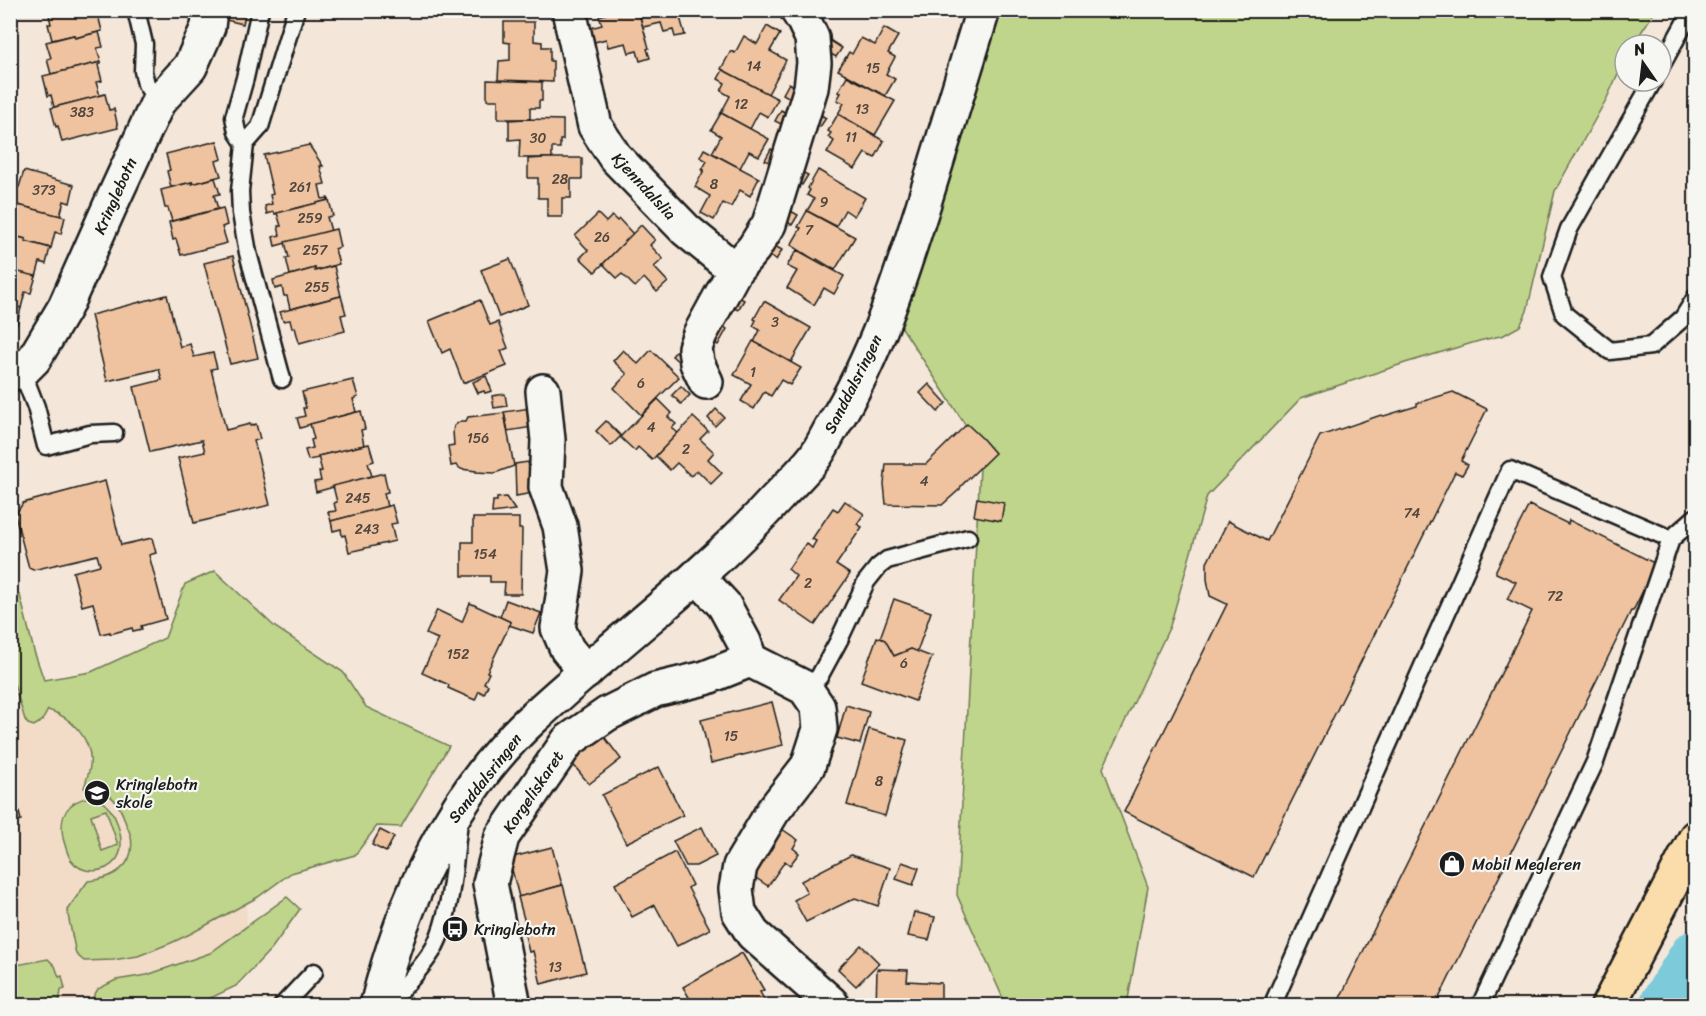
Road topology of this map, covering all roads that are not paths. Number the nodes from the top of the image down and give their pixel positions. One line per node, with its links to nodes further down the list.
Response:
1 (136, 10): 11 (lane)
2 (210, 10): 11 (street, Kringlebotn)
3 (260, 10): 12 (lane)
4 (296, 10): 12 (lane)
5 (571, 10): 13 (street, Kjenndalslia)
6 (797, 10): 13 (street)
7 (983, 10): 23 (street, Sanddalsringen)
8 (1692, 10): 9 (lane)
9 (1673, 44)
10 (1646, 93): 14 (lane)
11 (158, 102): 15 (street, Kringlebotn)
12 (245, 144): 16 (lane)
13 (735, 270): 17 (street)
14 (1695, 297)
15 (16, 373): 19 (lane)
16 (282, 379)
17 (706, 382)
18 (543, 391): 25 (street)
19 (114, 432)
20 (1695, 517): 22 (lane)
21 (968, 538): 26 (lane)
22 (1671, 539): 35 (lane); 36 (lane)
23 (697, 576): 24 (street); 25 (street, Sanddalsringen)
24 (750, 660): 26 (street); 33 (street, Korgeliskaret)
25 (586, 672): 27 (street, Sanddalsringen)
26 (805, 688): 34 (street)
27 (462, 803): 31 (street, Sanddalsringen); 32 (lane)
28 (1695, 837): 37 (main road)
29 (314, 972): 30 (lane)
30 (282, 1005)
31 (377, 1005)
32 (387, 1005)
33 (514, 1005)
34 (831, 1005)
35 (1272, 1005)
36 (1480, 1005)
37 (1608, 1005)

